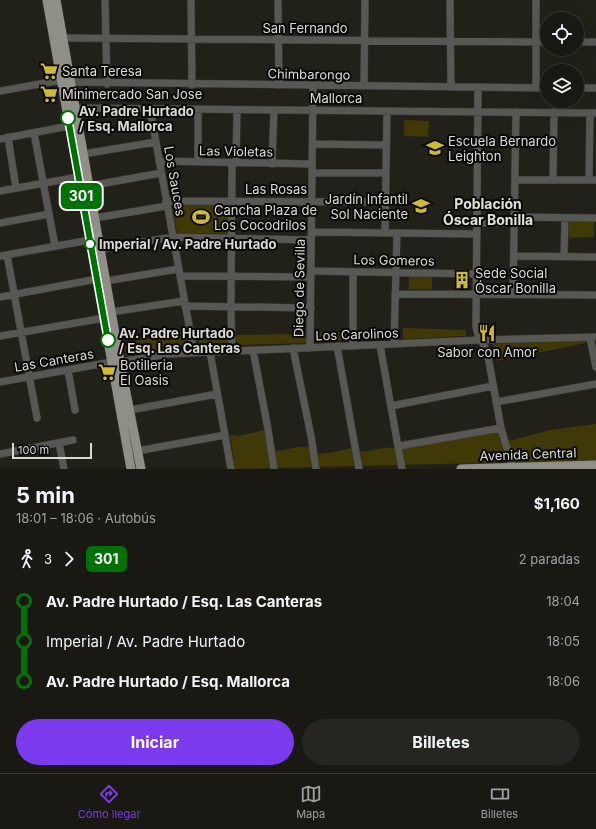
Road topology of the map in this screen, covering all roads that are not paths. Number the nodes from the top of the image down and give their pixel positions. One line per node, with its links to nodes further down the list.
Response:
1 (47, 0): 19 (main road)
2 (56, 0): 9 (main road)
3 (105, 0): 10 (street)
4 (191, 0): 11 (street)
5 (278, 0): 12 (street)
6 (364, 0): 13 (street)
7 (450, 0): 14 (street)
8 (536, 0): 15 (street)
9 (63, 38): 10 (street, San Fernando); 19 (main road)
10 (106, 39): 11 (street, San Fernando); 20 (street)
11 (192, 40): 12 (street, San Fernando); 21 (street)
12 (278, 40): 13 (street, San Fernando); 22 (street)
13 (364, 41): 14 (street, San Fernando); 24 (street)
14 (450, 41): 15 (street, San Fernando); 25 (street)
15 (536, 42): 16 (street, San Fernando); 27 (street)
16 (540, 42)
17 (584, 42): 18 (street)
18 (596, 42)
19 (66, 81): 20 (street, Chimbarongo); 31 (street, Chimbarongo); 32 (main road); 43 (main road)
20 (107, 84): 21 (street, Chimbarongo)
21 (192, 84): 22 (street, Chimbarongo)
22 (279, 85): 23 (street, Chimbarongo)
23 (313, 86): 24 (street, Chimbarongo); 37 (street, Diego de Sevilla)
24 (364, 86): 25 (street, Chimbarongo)
25 (451, 87): 26 (street, Chimbarongo)
26 (478, 87): 27 (street, Chimbarongo); 39 (street)
27 (536, 88): 28 (street, Chimbarongo)
28 (540, 88)
29 (584, 88): 30 (street)
30 (596, 88)
31 (0, 91)
32 (75, 108): 33 (street, Mallorca); 49 (main road)
33 (150, 109): 34 (street, Mallorca); 46 (street, Los Sauces)
34 (198, 109): 35 (street, Mallorca); 51 (street)
35 (237, 110): 36 (street, Mallorca); 52 (street)
36 (274, 110): 37 (street, Mallorca); 53 (street)
37 (313, 110): 38 (street, Mallorca); 47 (street, Diego de Sevilla)
38 (387, 111): 39 (street, Mallorca); 48 (street)
39 (478, 112): 40 (street, Mallorca); 76 (street)
40 (516, 112): 41 (street, Mallorca); 59 (street)
41 (554, 112): 42 (street, Mallorca); 60 (street)
42 (593, 113): 61 (street)
43 (69, 126): 44 (street); 58 (main road)
44 (34, 133): 45 (street); 62 (street)
45 (4, 138): 64 (street)
46 (156, 142): 49 (street); 50 (street, Los Sauces)
47 (313, 144): 48 (street); 54 (street, Diego de Sevilla)
48 (386, 145): 57 (street)
49 (83, 154): 63 (main road)
50 (159, 161): 51 (street, Las Violetas); 55 (street, Los Sauces)
51 (198, 162): 52 (street, Las Violetas)
52 (234, 163): 53 (street, Las Violetas); 66 (street)
53 (272, 164): 54 (street, Las Violetas)
54 (312, 164): 56 (street, Diego de Sevilla)
55 (161, 173): 63 (street); 69 (street, Los Sauces)
56 (312, 173): 57 (street); 67 (street, Diego de Sevilla)
57 (386, 173): 68 (street)
58 (78, 177): 62 (street); 83 (main road)
59 (515, 180): 60 (street); 74 (street)
60 (553, 180): 61 (street)
61 (592, 180)
62 (44, 183): 64 (street); 70 (street)
63 (89, 186): 71 (main road)
64 (16, 188): 65 (street)
65 (0, 191)
66 (232, 201): 67 (street, Las Rosas); 69 (street, Las Rosas); 82 (street)
67 (312, 202): 68 (street, Las Rosas); 80 (street, Diego de Sevilla)
68 (386, 202): 77 (street)
69 (167, 203): 71 (street, Las Rosas); 81 (street, Los Sauces)
70 (49, 214): 75 (street); 84 (street)
71 (95, 218): 85 (main road)
72 (565, 218): 73 (street); 74 (street); 88 (street)
73 (596, 218)
74 (514, 220): 76 (street); 87 (street)
75 (0, 223)
76 (477, 223): 79 (street)
77 (386, 233): 78 (street); 80 (street)
78 (397, 233): 79 (street); 91 (street)
79 (477, 234): 94 (street)
80 (312, 236): 82 (street); 93 (street, Diego de Sevilla)
81 (173, 237): 82 (street); 85 (street); 92 (street, Los Sauces)
82 (231, 238): 95 (street)
83 (90, 240): 84 (street); 96 (main road)
84 (55, 246): 86 (street)
85 (100, 249): 96 (main road)
86 (4, 256): 97 (street)
87 (514, 256): 88 (street); 100 (street)
88 (564, 256): 89 (street)
89 (596, 257)
90 (353, 272): 91 (street, Los Gomeros); 93 (street, Los Gomeros); 114 (street)
91 (396, 272): 94 (street, Los Gomeros); 98 (street)
92 (179, 273): 95 (street, Los Gomeros); 96 (street, Los Gomeros); 103 (street, Los Sauces)
93 (311, 274): 95 (street, Los Gomeros); 105 (street, Diego de Sevilla)
94 (477, 274): 99 (street)
95 (231, 277): 104 (street)
96 (102, 280): 97 (street, Los Gomeros); 106 (main road)
97 (14, 294): 102 (street, Los Gomeros); 107 (street)
98 (395, 294): 99 (street); 111 (street)
99 (476, 295): 100 (street); 110 (street)
100 (513, 295): 101 (street)
101 (596, 295)
102 (0, 297)
103 (185, 304): 104 (street); 106 (street); 120 (street, Los Sauces)
104 (231, 307): 105 (street); 118 (street)
105 (311, 308): 116 (street, Diego de Sevilla)
106 (108, 315): 107 (street); 121 (main road)
107 (21, 333): 108 (street); 124 (street)
108 (0, 336)
109 (593, 338): 110 (street, Los Carolinos); 122 (street)
110 (480, 340): 111 (street, Los Carolinos); 127 (street)
111 (394, 344): 112 (street, Los Carolinos)
112 (380, 345): 114 (street, Los Carolinos); 130 (street)
113 (337, 346): 114 (street, Los Carolinos); 116 (street, Los Carolinos); 150 (street)
114 (353, 346)
115 (293, 348): 116 (street, Los Carolinos); 117 (street, Los Carolinos); 149 (street)
116 (310, 348)
117 (253, 350): 118 (street, Los Carolinos); 148 (street)
118 (232, 351): 119 (street, Los Carolinos)
119 (210, 352): 120 (street, Los Carolinos); 128 (street)
120 (194, 353): 121 (street, Los Carolinos)
121 (116, 362): 123 (street, Las Canteras); 132 (main road); 145 (main road)
122 (596, 367)
123 (68, 370): 124 (street, Las Canteras); 131 (street)
124 (30, 377): 125 (street, Las Canteras); 133 (street)
125 (0, 382)
126 (596, 384): 129 (street)
127 (493, 386): 129 (street); 130 (street)
128 (217, 394): 132 (street); 135 (street)
129 (496, 402): 134 (street)
130 (391, 406): 138 (street)
131 (75, 410)
132 (130, 410): 139 (main road)
133 (37, 418)
134 (501, 428): 138 (street, Avenida Central); 143 (street)
135 (225, 435): 139 (street); 147 (street)
136 (73, 440): 137 (street)
137 (60, 443): 140 (street); 144 (street)
138 (398, 446): 151 (street)
139 (138, 451): 146 (main road)
140 (0, 454)
141 (596, 465): 142 (main road, Avenida Central)
142 (559, 467): 143 (main road, Avenida Central)
143 (513, 468): 153 (main road, Avenida Central)
144 (64, 469)
145 (131, 469)
146 (141, 469)
147 (231, 469)
148 (274, 469)
149 (316, 469)
150 (359, 469)
151 (402, 469)
152 (461, 469): 153 (main road, Avenida Central)
153 (469, 469)

